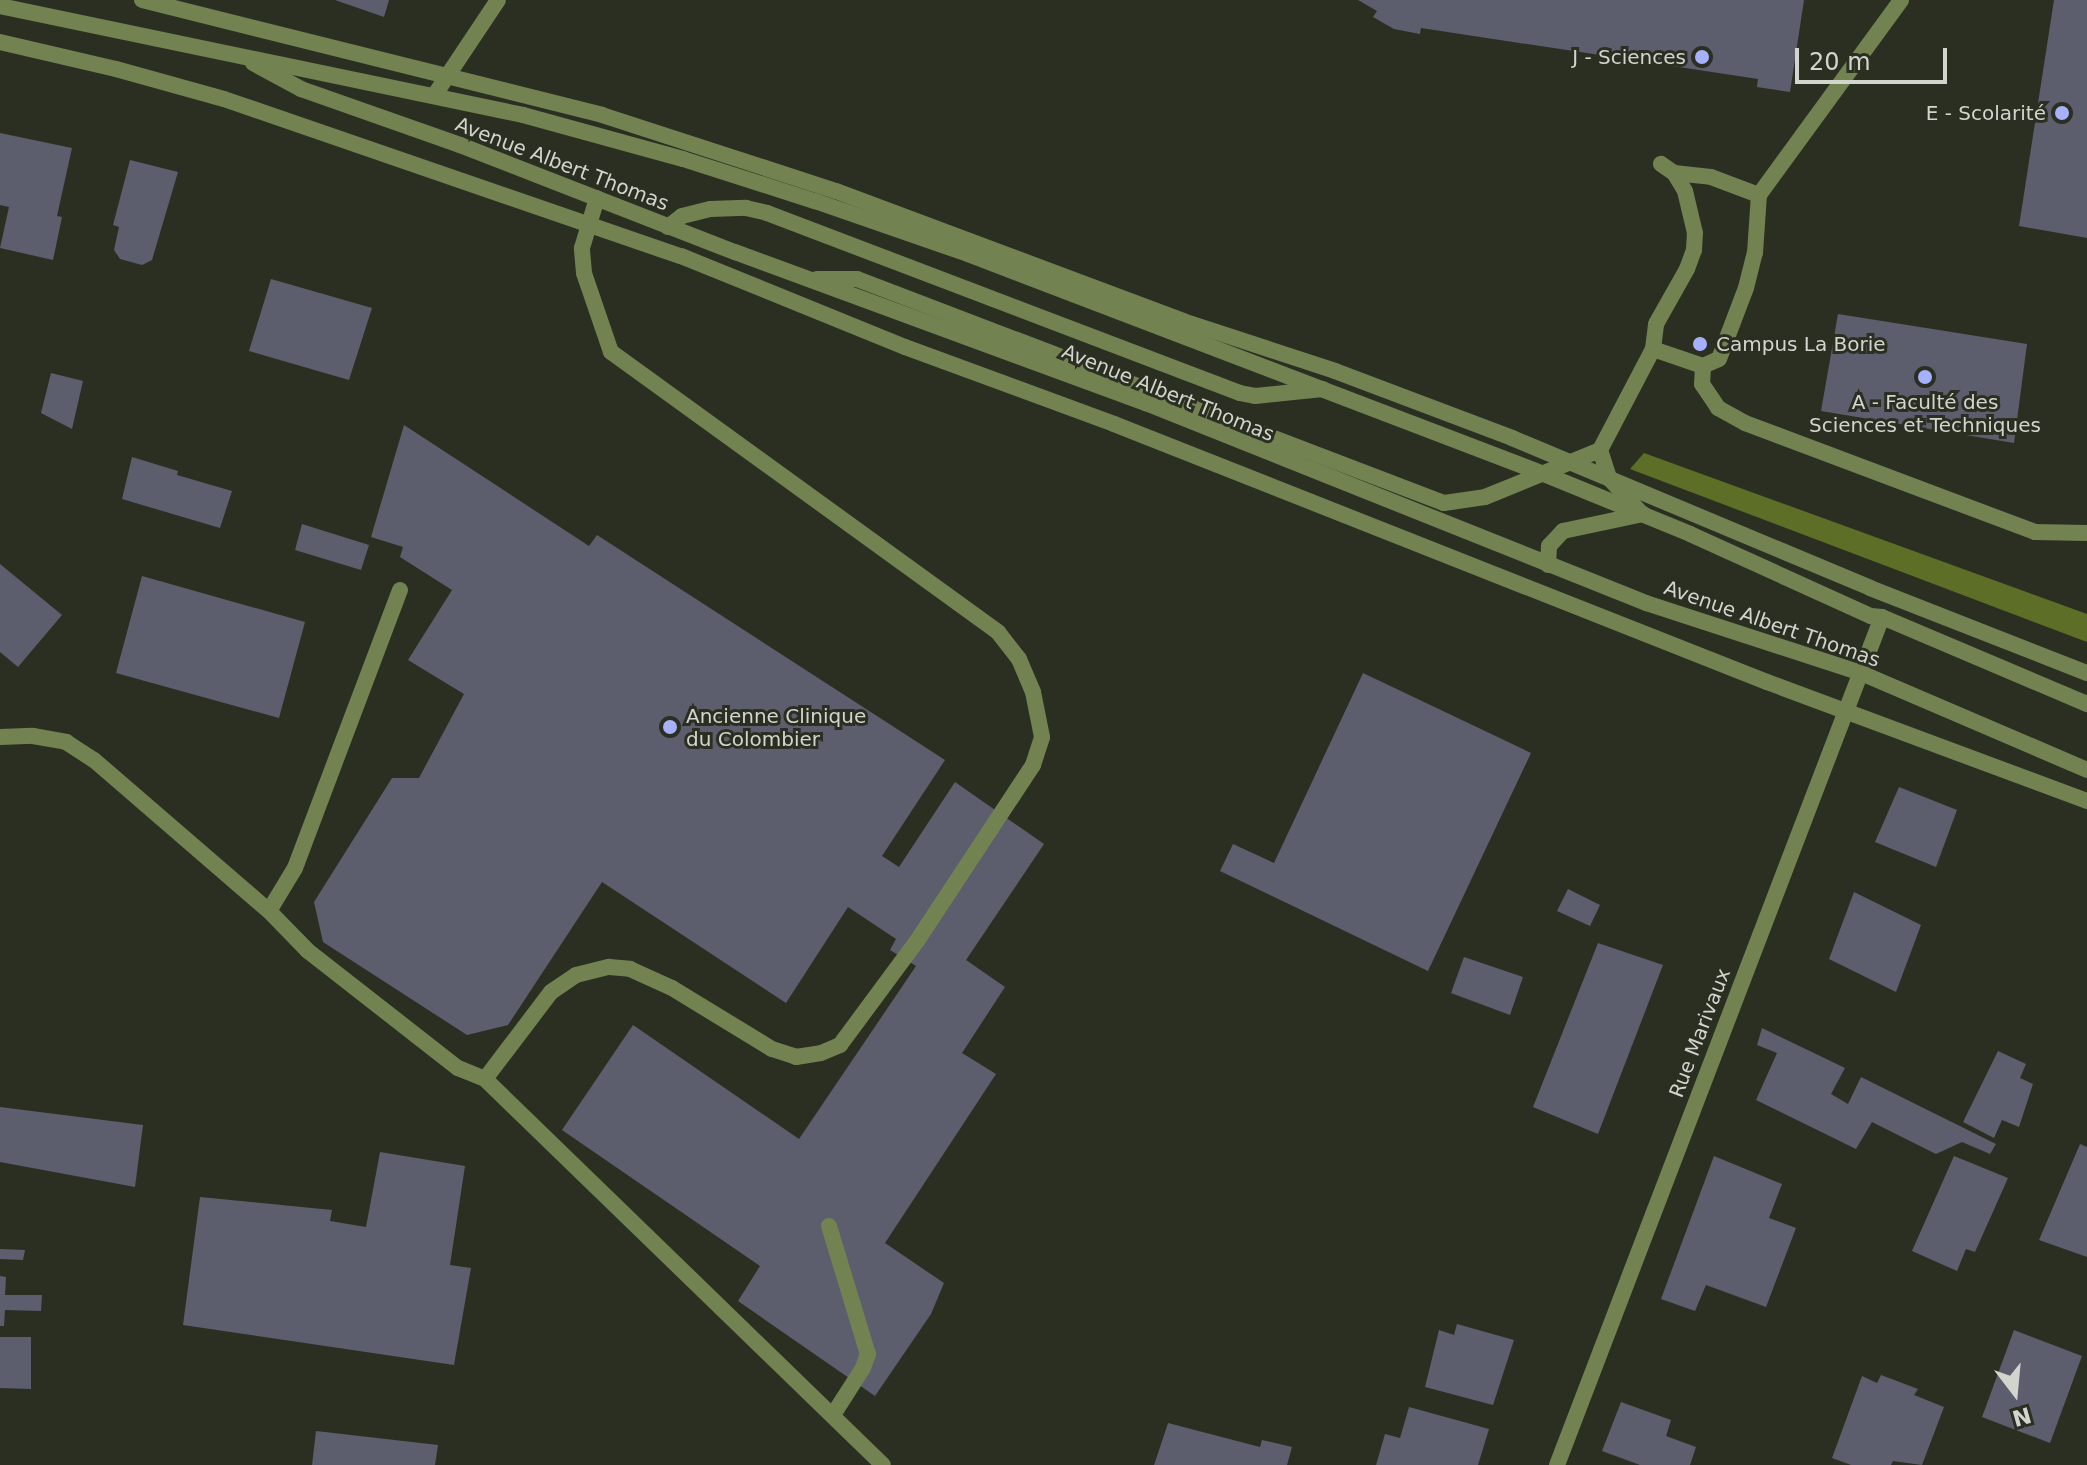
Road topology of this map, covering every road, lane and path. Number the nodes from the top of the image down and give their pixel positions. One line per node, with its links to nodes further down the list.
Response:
1 (142, 0): 7 (street)
2 (498, 0): 7 (street)
3 (1901, 0): 9 (street)
4 (0, 6): 6 (street, Avenue Albert Thomas)
5 (0, 42): 11 (street)
6 (234, 53): 8 (street, Avenue Albert Thomas); 10 (street, Avenue Albert Thomas)
7 (448, 75): 8 (street); 18 (street)
8 (434, 96): 16 (street, Avenue Albert Thomas)
9 (1759, 195): 14 (street); 15 (street)
10 (597, 198): 11 (street); 12 (street, Avenue Albert Thomas)
11 (589, 225): 29 (street); 34 (street)
12 (668, 227): 13 (street, Avenue Albert Thomas); 16 (street)
13 (817, 279): 19 (street); 23 (street, Avenue Albert Thomas)
14 (1653, 349): 15 (street); 17 (street)
15 (1703, 366): 22 (street)
16 (1323, 389): 19 (street, Avenue Albert Thomas)
17 (1600, 450): 18 (street); 20 (street)
18 (1571, 463): 19 (street); 20 (street)
19 (1544, 474): 21 (street, Avenue Albert Thomas)
20 (1609, 478): 21 (street); 27 (street)
21 (1643, 514): 23 (street); 25 (street, Avenue Albert Thomas)
22 (2087, 533)
23 (1548, 565): 26 (street, Avenue Albert Thomas)
24 (400, 590): 33 (street)
25 (1882, 617): 26 (street, Rue Marivaux); 28 (street, Avenue Albert Thomas)
26 (1861, 673): 29 (street, Rue Marivaux); 31 (street, Avenue Albert Thomas)
27 (2087, 673)
28 (2087, 704)
29 (1846, 710): 32 (street); 38 (street, Rue Marivaux)
30 (0, 737): 33 (street)
31 (2087, 770)
32 (2087, 801)
33 (269, 911): 34 (street)
34 (485, 1079): 36 (street)
35 (829, 1226): 36 (street)
36 (833, 1415): 37 (street)
37 (883, 1465)
38 (1557, 1465)

